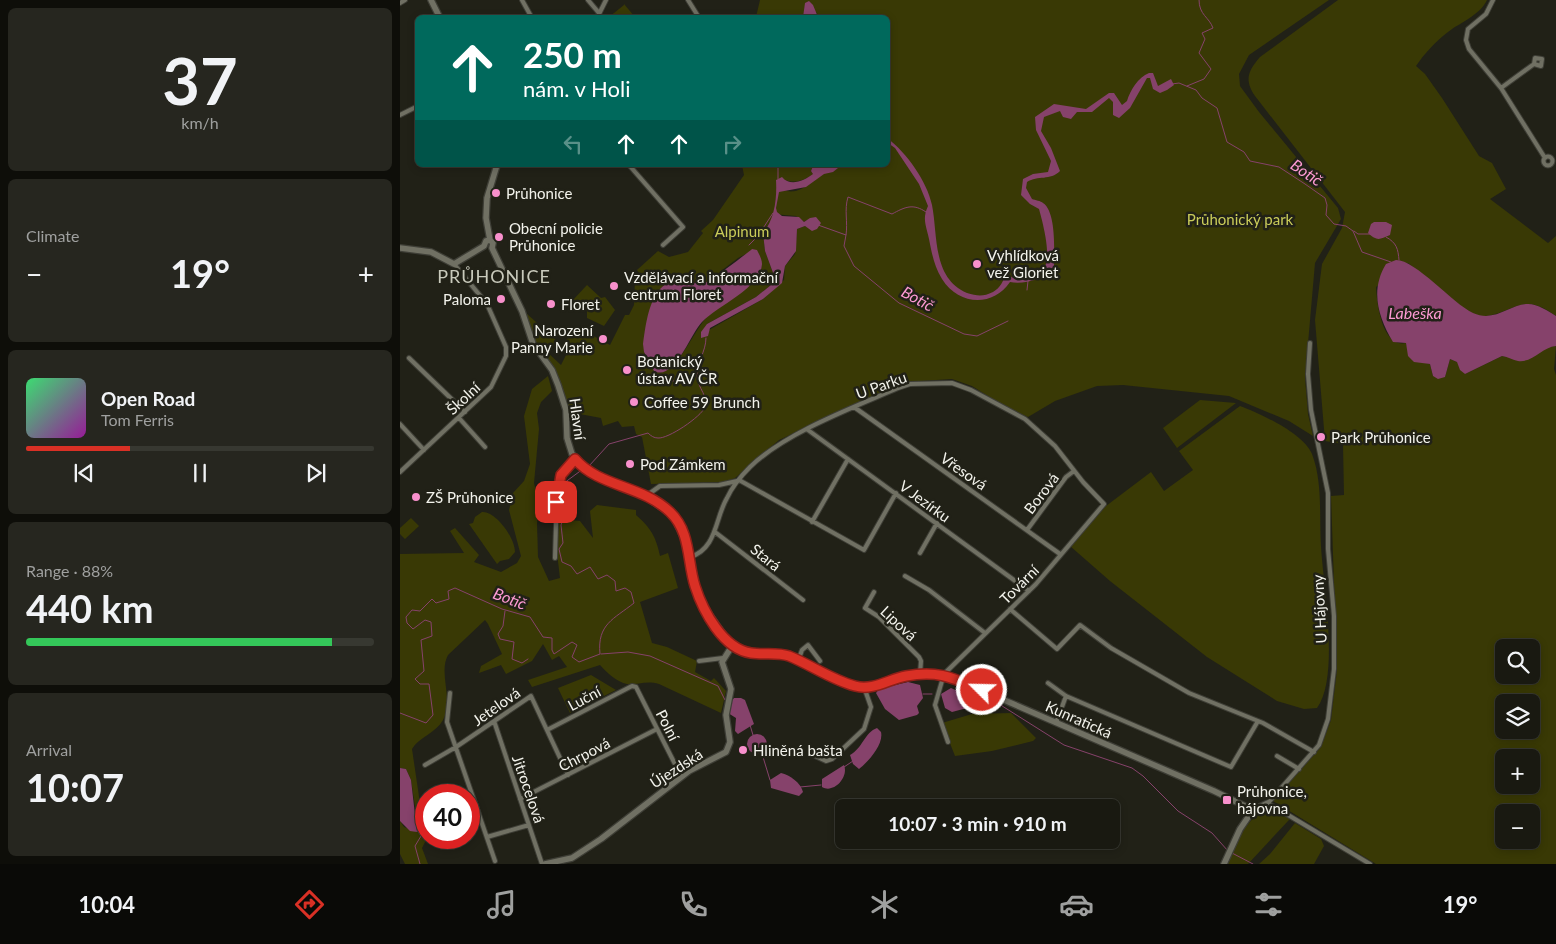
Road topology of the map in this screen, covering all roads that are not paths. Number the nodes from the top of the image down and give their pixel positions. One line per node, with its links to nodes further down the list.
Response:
1 (406, 0): 8 (street)
2 (431, 0): 9 (street)
3 (522, 0): 10 (street)
4 (588, 0): 11 (street)
5 (606, 0): 11 (street)
6 (688, 0): 12 (street)
7 (1493, 0): 14 (street)
8 (400, 3)
9 (438, 15)
10 (530, 15)
11 (598, 15)
12 (697, 15)
13 (1534, 64): 14 (street)
14 (1501, 88): 17 (street)
15 (415, 108): 16 (street)
16 (400, 115)
17 (1545, 158): 18 (street); 18 (street)
18 (1554, 158)
19 (496, 167): 21 (street)
20 (632, 167): 22 (street)
21 (490, 240): 23 (street); 25 (street)
22 (663, 245)
23 (484, 246): 25 (street); 26 (street)
24 (400, 248): 26 (street)
25 (492, 248): 36 (street, Hlavní)
26 (454, 264): 30 (street, Školní)
27 (1310, 343): 77 (street, U Hájovny)
28 (409, 358): 30 (street)
29 (854, 407): 33 (street, U Parku); 38 (street, U Parku); 46 (street, Vřesová)
30 (465, 412): 31 (street, Školní)
31 (459, 418): 34 (street); 35 (street, Školní)
32 (400, 424): 35 (street)
33 (808, 430): 37 (street, V Jezírku); 40 (street, U Parku)
34 (485, 447)
35 (424, 450): 39 (street, Školní)
36 (575, 459): 42 (street, Hlavní); 51 (street)
37 (848, 459): 41 (street, V Jezírku); 44 (street)
38 (1074, 471): 43 (street, U Parku); 46 (street, Borová)
39 (400, 472)
40 (739, 480): 42 (street); 44 (street); 47 (street, U Parku)
41 (896, 493): 44 (street); 45 (street, V Jezírku)
42 (646, 496): 50 (street)
43 (1104, 504): 49 (street, Tovární)
44 (812, 522)
45 (937, 523): 48 (street); 53 (street, V Jezírku)
46 (1027, 530): 49 (street, Vřesová)
47 (715, 532): 50 (street, U Parku); 55 (street, Stará)
48 (920, 553)
49 (1060, 554): 53 (street, Tovární)
50 (690, 557): 58 (street)
51 (555, 558)
52 (904, 576): 57 (street)
53 (1029, 591): 56 (street, Tovární)
54 (874, 592): 63 (street, Lipová)
55 (803, 600)
56 (1010, 609): 57 (street, Tovární); 71 (street)
57 (985, 633): 64 (street, Tovární)
58 (732, 646): 59 (street); 61 (street)
59 (723, 658): 62 (street); 83 (street, Újezdská)
60 (820, 660): 61 (street)
61 (798, 661): 67 (street)
62 (698, 662)
63 (920, 674): 64 (street, Kunratická); 67 (street, Kunratická)
64 (944, 674): 72 (street, Kunratická); 75 (street)
65 (1048, 683): 69 (street)
66 (632, 686): 73 (street, Polní); 74 (street, Luční)
67 (864, 687): 78 (street)
68 (450, 693): 76 (street)
69 (1066, 696): 71 (street); 72 (street)
70 (494, 721): 74 (street, Jetelová); 76 (street, Jetelová); 84 (street, Jitrocelová)
71 (1258, 721): 77 (street)
72 (1056, 722): 86 (street, Kunratická)
73 (657, 729): 82 (street, Chrpová); 83 (street, Polní)
74 (547, 730): 82 (street, Jetelová)
75 (948, 742)
76 (456, 747): 80 (street, Jetelová); 88 (street)
77 (1314, 752): 81 (street, U Hájovny)
78 (811, 754)
79 (1277, 756): 81 (street)
80 (425, 765)
81 (1299, 769): 85 (street, U Hájovny)
82 (568, 775): 84 (street, Chrpová)
83 (681, 776): 90 (street, Újezdská)
84 (520, 799): 87 (street, Jitrocelová)
85 (1268, 803): 86 (street, U Hájovny); 92 (street)
86 (1253, 810): 91 (street)
87 (529, 824): 88 (street); 90 (street, Jitrocelová)
88 (487, 837): 89 (street)
89 (495, 861)
90 (544, 864)
91 (1224, 864)
92 (1370, 864)

